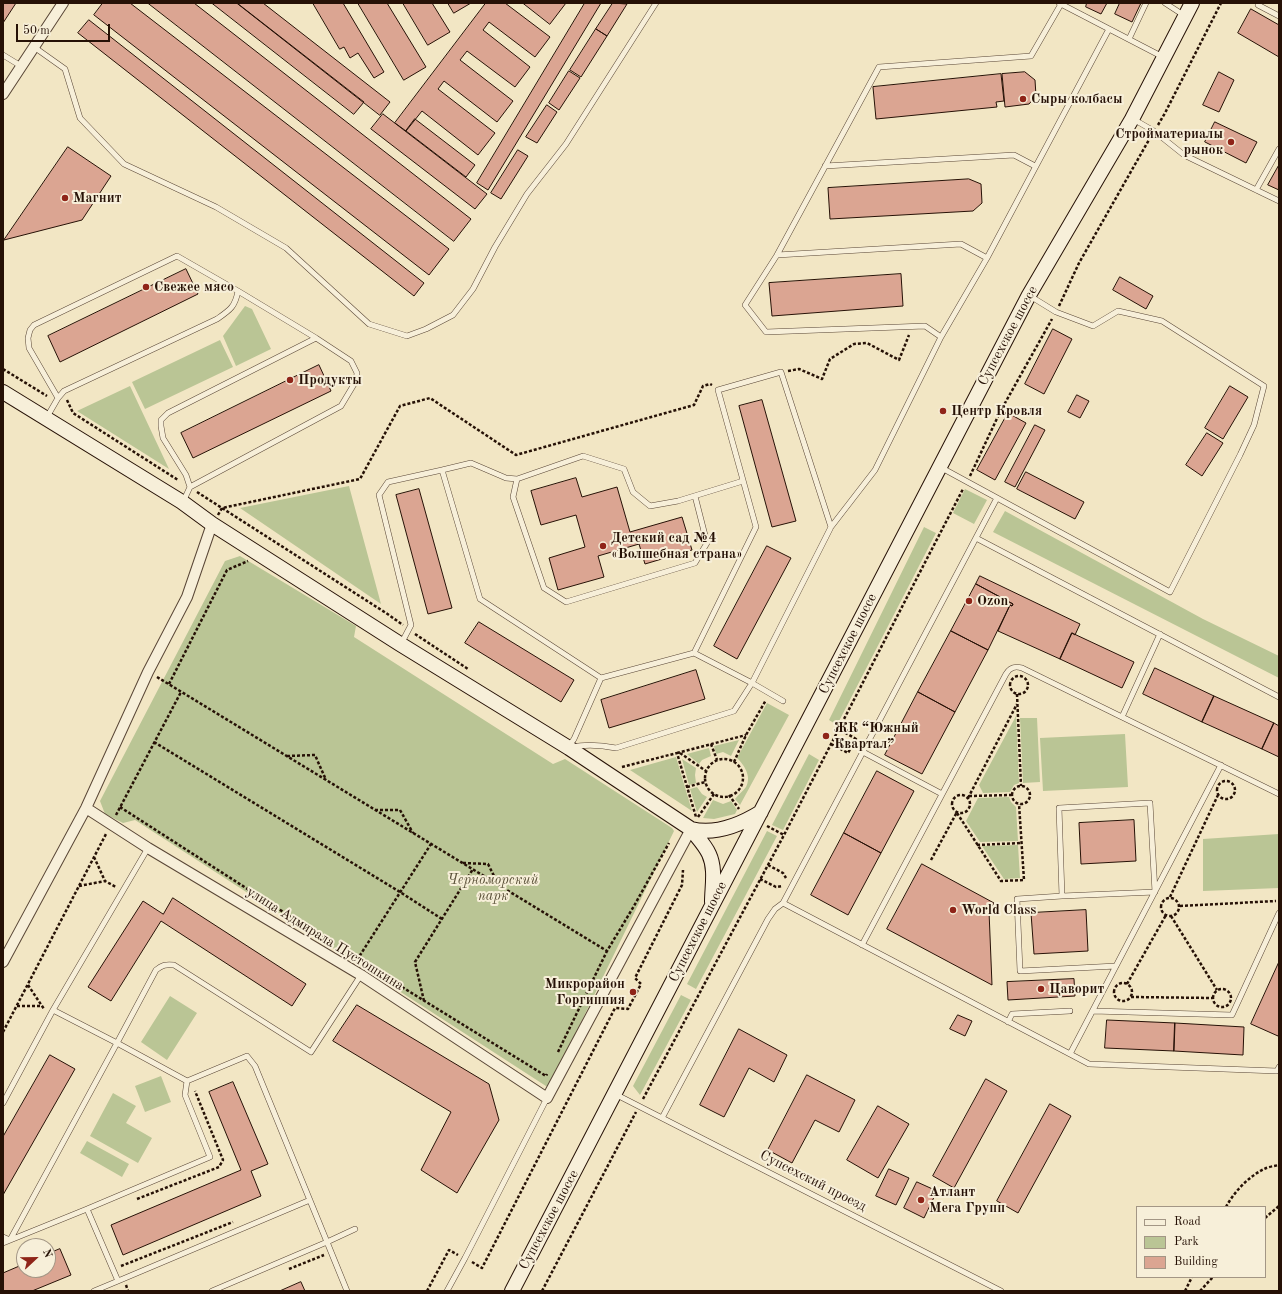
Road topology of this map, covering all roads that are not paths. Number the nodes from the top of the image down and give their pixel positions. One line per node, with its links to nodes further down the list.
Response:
1 (63, 3): 12 (street)
2 (656, 3): 12 (lane)
3 (1146, 3): 11 (lane)
4 (1165, 3): 9 (lane)
5 (1192, 3): 9 (main road, Супсехское шоссе)
6 (1258, 3): 8 (lane)
7 (1060, 4): 10 (lane); 19 (lane)
8 (1279, 16)
9 (1186, 17): 14 (main road, Супсехское шоссе)
10 (1109, 29): 11 (lane); 20 (lane)
11 (1128, 39): 14 (lane)
12 (34, 47): 15 (street)
13 (3, 55): 15 (lane)
14 (1165, 58): 17 (main road, Супсехское шоссе)
15 (21, 66): 16 (street)
16 (3, 94)
17 (1132, 119): 21 (lane); 26 (main road, Супсехское шоссе)
18 (1279, 149): 21 (lane)
19 (825, 166): 20 (lane); 23 (lane)
20 (1036, 166): 24 (lane)
21 (1256, 190): 22 (lane)
22 (1279, 201)
23 (777, 255): 24 (lane); 27 (lane)
24 (987, 258): 27 (lane)
25 (238, 291): 28 (lane); 30 (lane); 30 (lane)
26 (1029, 295): 32 (main road, Супсехское шоссе); 38 (lane)
27 (941, 337): 41 (lane)
28 (316, 338): 36 (lane); 36 (lane)
29 (3, 392): 31 (main road)
30 (58, 398): 31 (lane)
31 (47, 418): 39 (main road)
32 (940, 467): 38 (lane); 57 (main road, Супсехское шоссе)
33 (442, 470): 34 (lane); 44 (lane); 46 (lane)
34 (517, 479): 37 (lane); 37 (lane)
35 (743, 481): 37 (lane); 41 (lane); 45 (lane)
36 (190, 487): 39 (lane)
37 (695, 496)
38 (997, 498): 42 (lane)
39 (182, 502): 40 (main road)
40 (212, 524): 44 (main road); 56 (street)
41 (831, 527): 47 (lane)
42 (976, 538): 43 (lane); 52 (lane)
43 (1160, 634): 48 (lane); 50 (lane)
44 (400, 644): 51 (main road)
45 (694, 653): 46 (lane); 47 (lane)
46 (601, 678): 51 (lane)
47 (752, 683): 49 (lane); 51 (lane)
48 (1279, 697)
49 (783, 700)
50 (1122, 717): 53 (lane); 54 (lane)
51 (568, 748): 58 (main road)
52 (863, 752): 54 (lane); 62 (lane)
53 (1221, 765): 55 (lane); 60 (lane)
54 (942, 794): 65 (lane)
55 (1279, 794)
56 (86, 808): 59 (street, улица Адмирала Пустошкина); 66 (street)
57 (761, 812): 58 (main road); 63 (main road, Супсехское шоссе)
58 (691, 829): 63 (main road); 78 (street)
59 (148, 848): 68 (street, улица Адмирала Пустошкина); 69 (lane)
60 (1155, 892): 61 (lane); 61 (lane); 67 (lane)
61 (1062, 896): 67 (lane)
62 (782, 903): 65 (lane); 80 (lane)
63 (712, 906): 77 (main road, Супсехское шоссе)
64 (1279, 913): 71 (lane)
65 (862, 945): 72 (lane)
66 (3, 962)
67 (1116, 966): 71 (lane)
68 (361, 975): 73 (lane); 78 (street, улица Адмирала Пустошкина)
69 (53, 1010): 73 (lane); 79 (lane)
70 (1070, 1011): 72 (lane)
71 (1093, 1011): 74 (lane)
72 (1008, 1022): 74 (lane)
73 (117, 1043): 76 (lane); 85 (lane)
74 (1070, 1054): 75 (lane)
75 (1279, 1067)
76 (187, 1081): 81 (lane); 82 (lane)
77 (614, 1094): 80 (lane, Супсехский проезд); 93 (main road, Супсехское шоссе)
78 (546, 1098): 92 (lane)
79 (3, 1103)
80 (662, 1118): 94 (lane, Супсехский проезд)
81 (310, 1200): 86 (lane); 88 (lane)
82 (87, 1209): 85 (lane); 88 (lane)
83 (355, 1230): 86 (lane)
84 (3, 1237): 85 (lane)
85 (10, 1240): 87 (lane)
86 (327, 1242): 90 (lane); 91 (lane)
87 (3, 1243)
88 (118, 1281): 89 (lane)
89 (94, 1291)
90 (212, 1291)
91 (347, 1291)
92 (446, 1291)
93 (512, 1291)
94 (1001, 1291)

